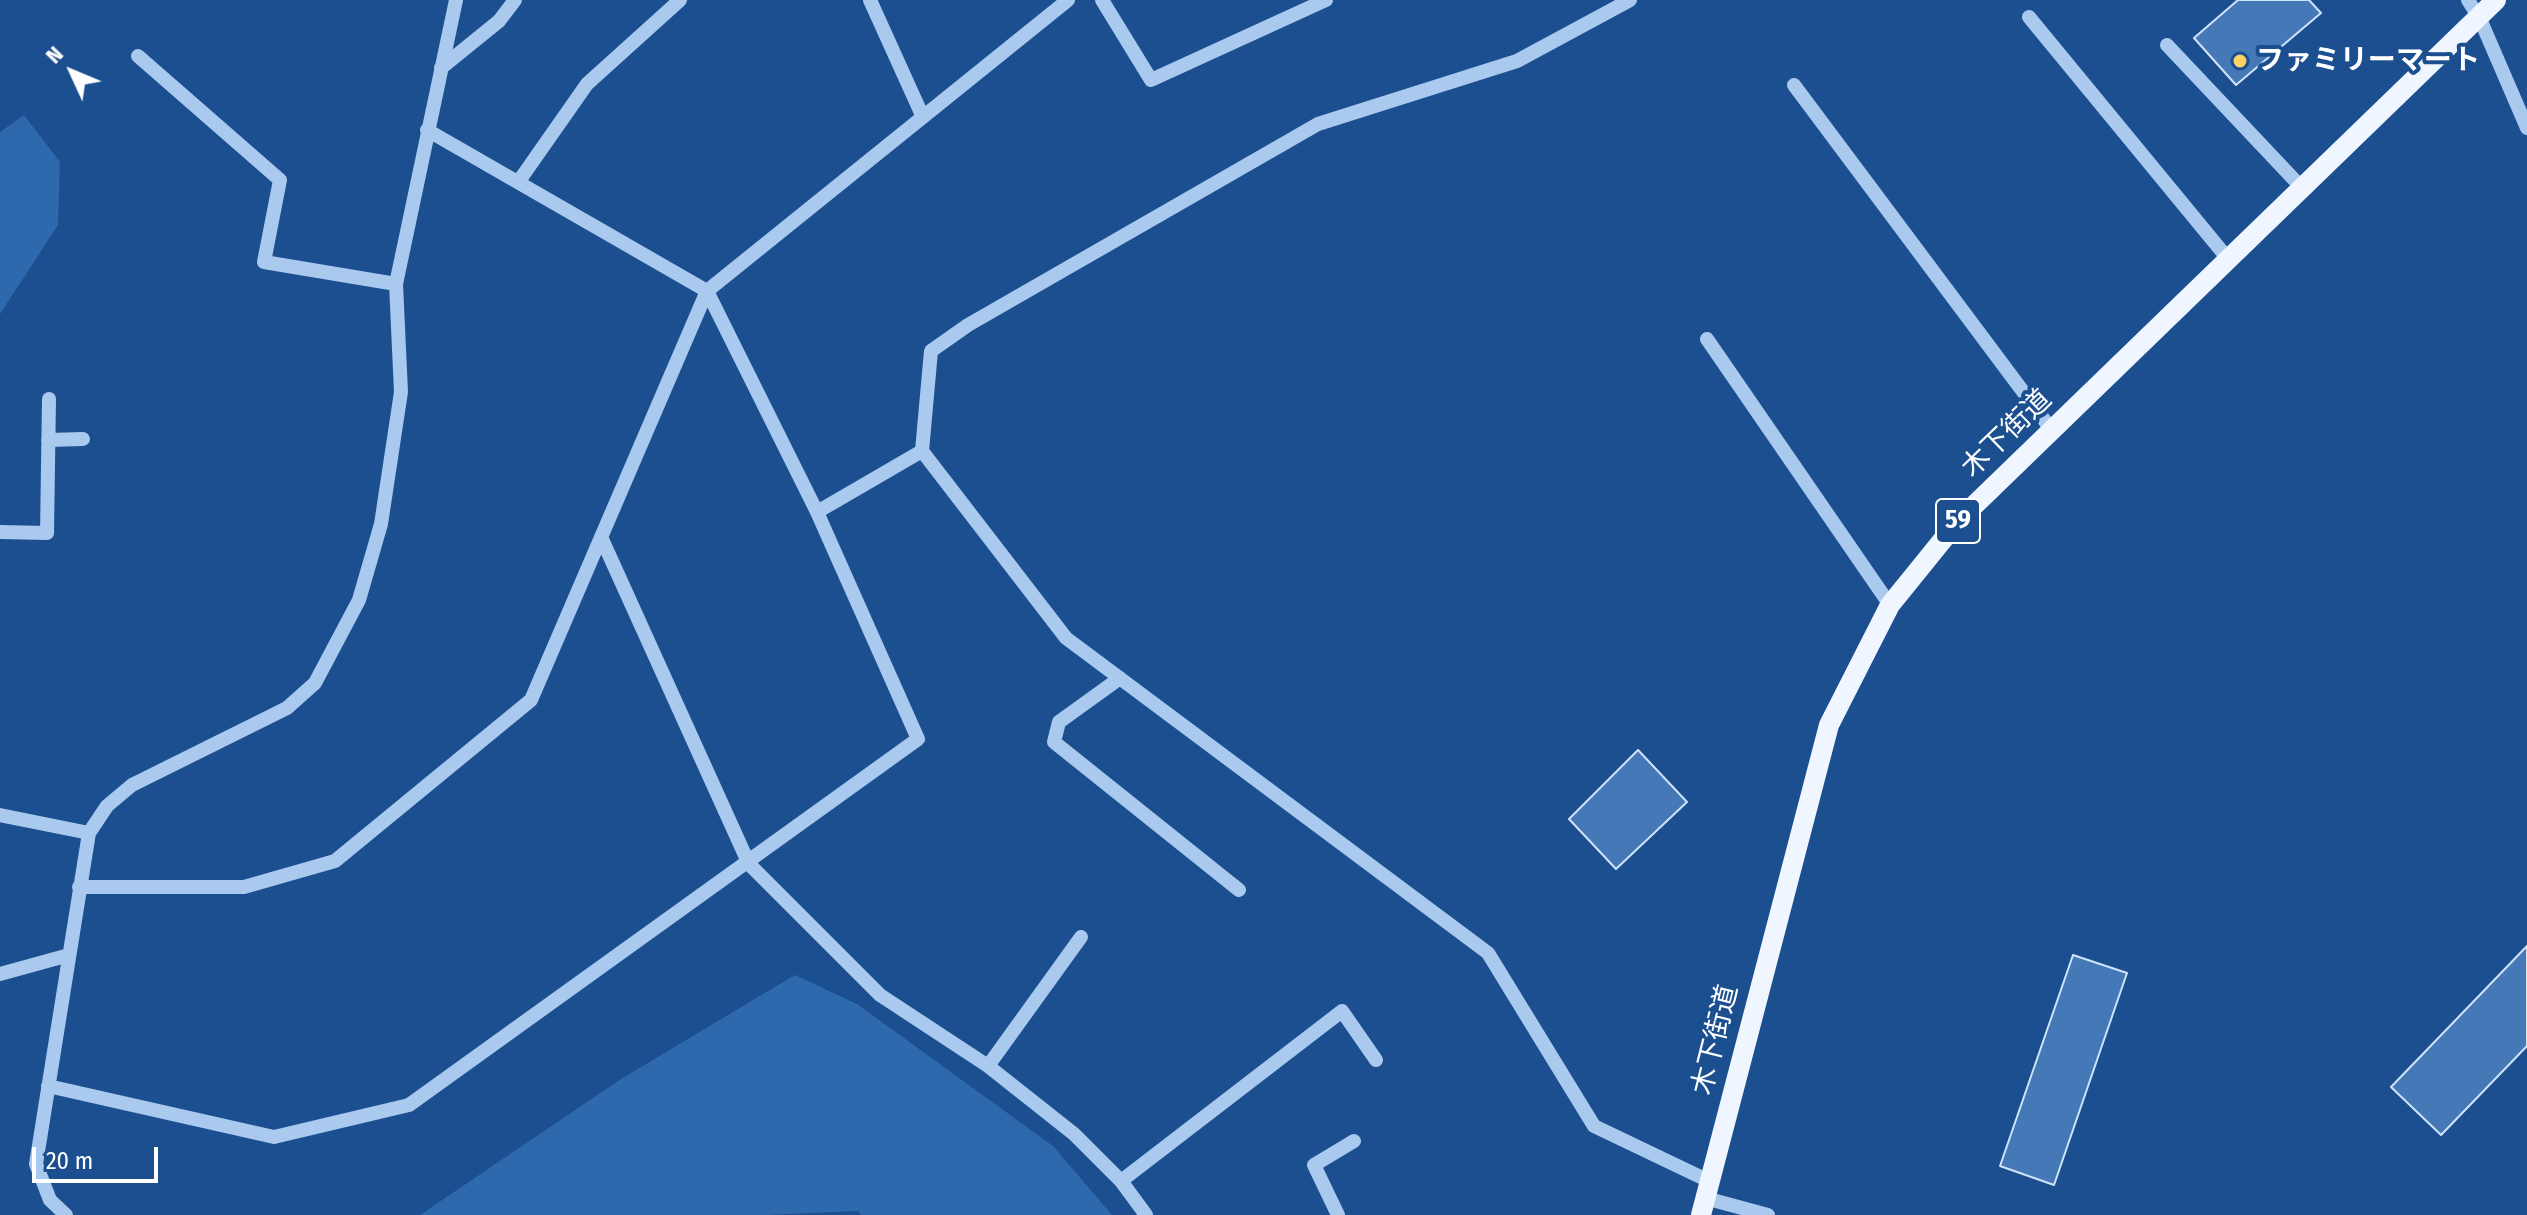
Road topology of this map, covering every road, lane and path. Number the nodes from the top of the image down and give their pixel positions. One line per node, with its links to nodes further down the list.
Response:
1 (456, 0): 15 (street)
2 (515, 0): 15 (street)
3 (680, 0): 20 (street)
4 (870, 0): 17 (street)
5 (1068, 0): 17 (street)
6 (1102, 0): 7 (street)
7 (1326, 0)
8 (1630, 0): 30 (street)
9 (2468, 0): 12 (street)
10 (2496, 0): 12 (main road, 木下街道 / 59)
11 (2029, 17): 22 (street)
12 (2480, 19): 18 (street); 21 (main road, 木下街道 / 59)
13 (2167, 45): 21 (street)
14 (138, 56): 23 (street)
15 (441, 68): 19 (street)
16 (1794, 85): 27 (street)
17 (922, 115): 24 (street)
18 (2527, 128)
19 (427, 130): 20 (street); 23 (street)
20 (519, 181): 24 (street)
21 (2303, 189): 22 (main road, 木下街道 / 59)
22 (2229, 260): 27 (main road, 木下街道 / 59)
23 (396, 284): 37 (street)
24 (707, 291): 31 (street); 33 (street)
25 (1707, 339): 34 (street)
26 (49, 399): 29 (street)
27 (2051, 429): 34 (main road, 木下街道 / 59)
28 (83, 439): 29 (street)
29 (48, 440): 32 (street)
30 (922, 451): 31 (street); 35 (street)
31 (817, 512): 38 (street)
32 (0, 532)
33 (601, 537): 38 (street); 39 (street)
34 (1890, 605): 49 (main road, 木下街道 / 59)
35 (1120, 678): 40 (street); 49 (street)
36 (0, 815): 37 (street)
37 (89, 833): 39 (street)
38 (749, 864): 45 (street); 46 (street)
39 (79, 887): 42 (street)
40 (1239, 890)
41 (1081, 937): 45 (street)
42 (69, 955): 43 (street); 46 (street)
43 (0, 974)
44 (1376, 1060): 48 (street)
45 (988, 1066): 48 (street)
46 (48, 1086): 50 (street)
47 (1354, 1141): 52 (street)
48 (1121, 1181): 51 (street)
49 (1705, 1198): 53 (street)
50 (66, 1215)
51 (1146, 1215)
52 (1338, 1215)
53 (1768, 1215)

